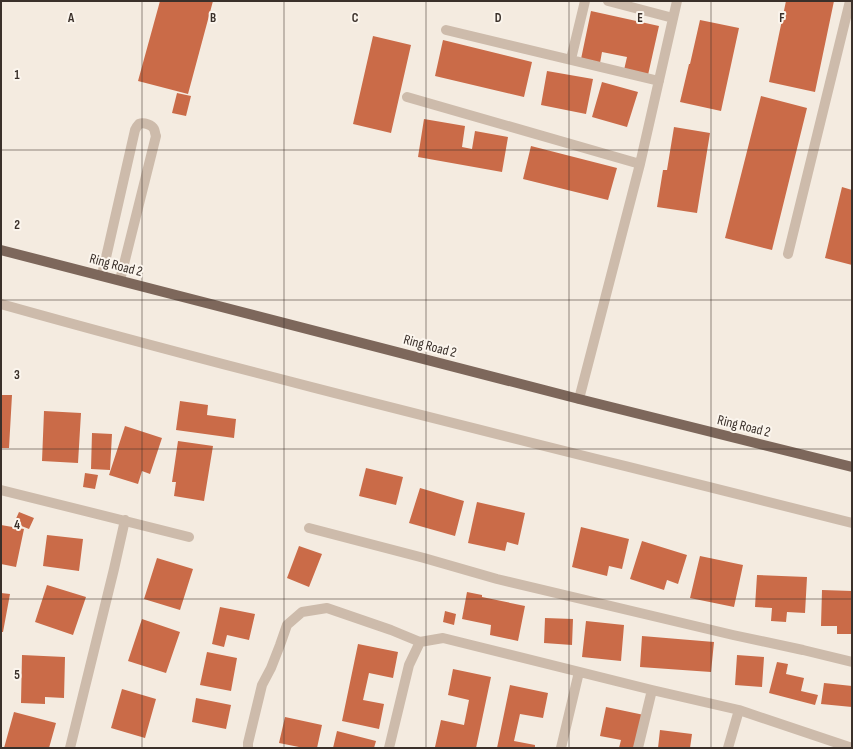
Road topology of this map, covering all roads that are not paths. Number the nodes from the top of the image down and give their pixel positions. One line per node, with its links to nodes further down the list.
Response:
1 (585, 1): 7 (street)
2 (608, 1): 5 (street)
3 (678, 1): 5 (street)
4 (850, 1): 12 (street)
5 (673, 18): 8 (street)
6 (446, 30): 7 (street)
7 (571, 59): 8 (street)
8 (659, 80): 10 (street)
9 (407, 97): 10 (street)
10 (640, 164): 16 (street)
11 (1, 250): 13 (main road, Ring Road 2)
12 (788, 254)
13 (102, 276): 14 (main road, Ring Road 2); 14 (street)
14 (120, 280): 16 (main road, Ring Road 2)
15 (1, 304): 20 (street)
16 (579, 399): 17 (main road, Ring Road 2)
17 (852, 467)
18 (1, 490): 19 (street)
19 (125, 520): 22 (street); 28 (street)
20 (852, 523)
21 (309, 528): 24 (street)
22 (188, 537)
23 (420, 642): 25 (street); 29 (street); 30 (street)
24 (852, 662)
25 (579, 672): 26 (street); 31 (street)
26 (652, 690): 27 (street); 32 (street)
27 (739, 710): 33 (street); 34 (street)
28 (70, 748)
29 (248, 748)
30 (389, 748)
31 (561, 748)
32 (638, 748)
33 (728, 748)
34 (852, 748)

